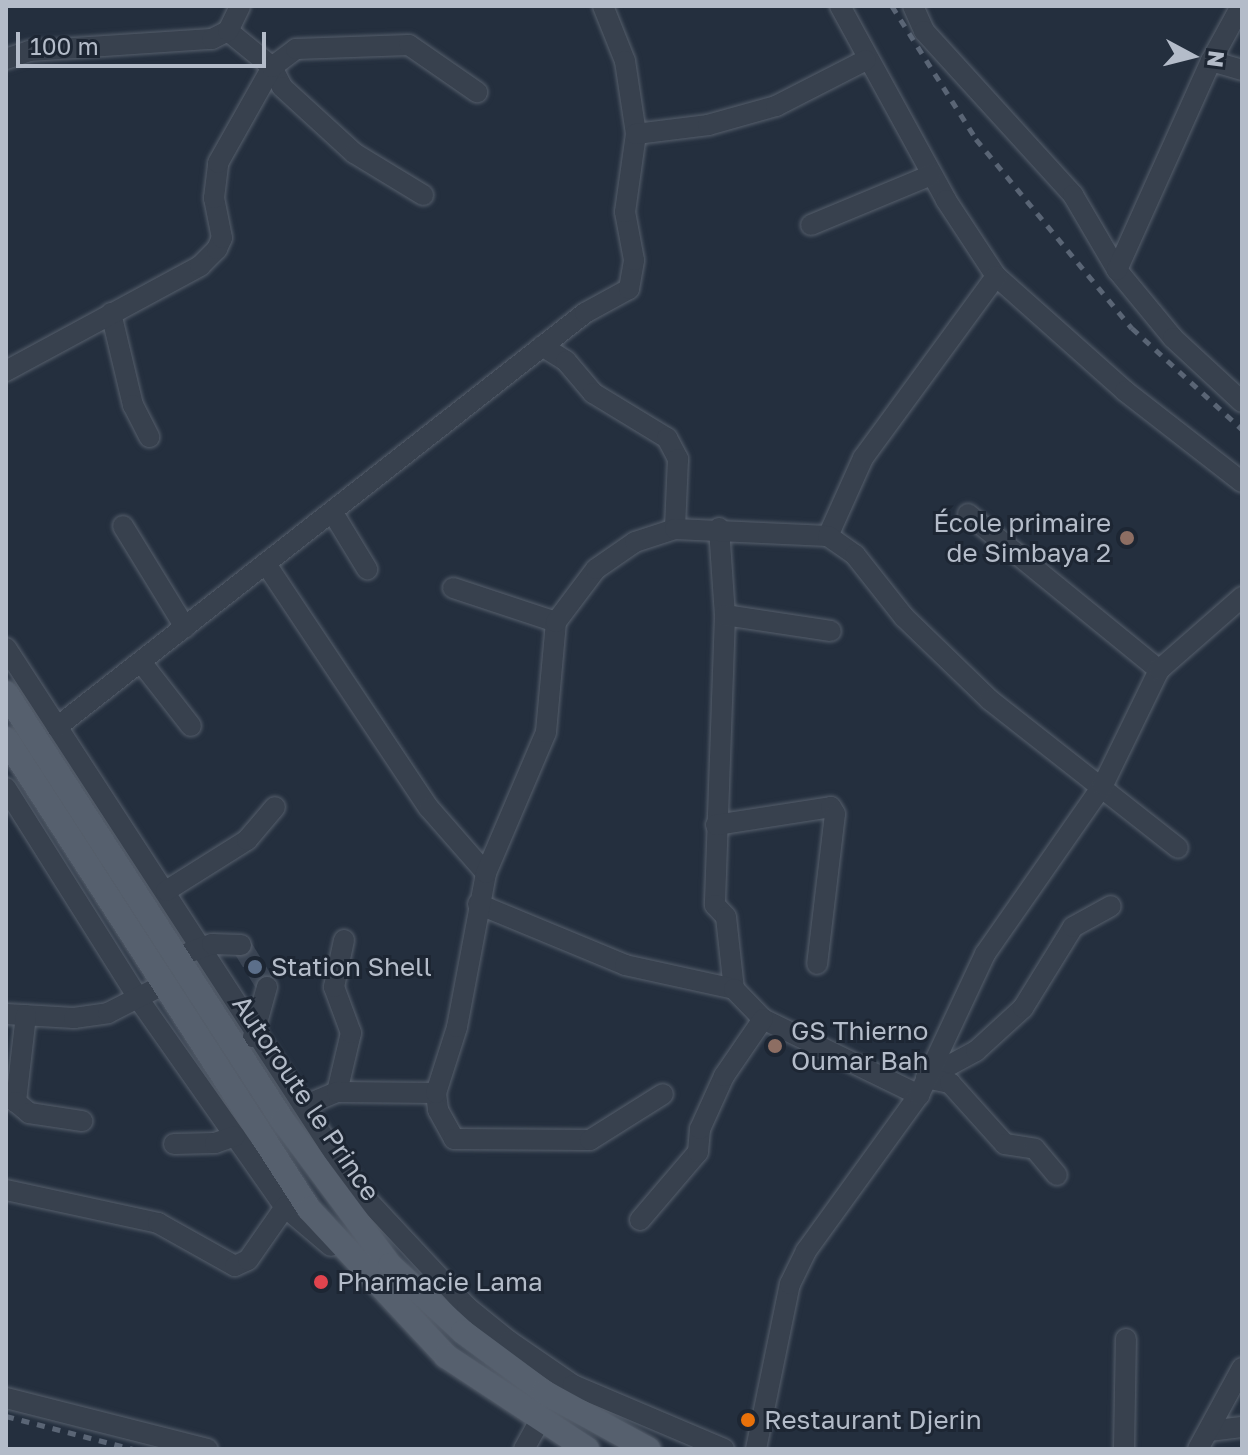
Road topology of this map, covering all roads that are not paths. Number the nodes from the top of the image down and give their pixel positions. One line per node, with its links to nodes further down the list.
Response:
1 (240, 6): 6 (street)
2 (603, 6): 13 (street)
3 (840, 6): 8 (street)
4 (913, 6): 17 (street)
5 (1241, 6): 9 (street)
6 (228, 31): 7 (street); 10 (street)
7 (6, 59)
8 (866, 60): 13 (street); 14 (street)
9 (1211, 61): 11 (street); 17 (street)
10 (272, 67): 12 (street); 15 (street); 19 (street)
11 (1242, 70)
12 (477, 92)
13 (636, 134): 20 (street)
14 (931, 175): 16 (street); 18 (street)
15 (423, 195)
16 (811, 225)
17 (1117, 270): 22 (street)
18 (996, 276): 24 (street); 30 (street)
19 (111, 313): 21 (street); 23 (street)
20 (542, 346): 25 (street); 29 (street)
21 (6, 371)
22 (1242, 402)
23 (149, 437)
24 (1242, 482)
25 (333, 513): 31 (street); 32 (street)
26 (968, 514): 41 (street)
27 (123, 526): 37 (street)
28 (719, 528): 29 (street); 30 (street); 35 (street)
29 (675, 529): 36 (street)
30 (828, 536): 47 (street)
31 (266, 564): 37 (street); 53 (street)
32 (367, 569)
33 (453, 588): 36 (street)
34 (1242, 597): 41 (street)
35 (725, 615): 38 (street); 50 (street)
36 (556, 622): 53 (street)
37 (185, 627): 40 (street)
38 (831, 631)
39 (6, 648): 44 (street)
40 (141, 662): 43 (street); 44 (street)
41 (1159, 670): 47 (street)
42 (6, 693): 60 (main road, Autoroute le Prince)
43 (191, 726)
44 (57, 727): 54 (street)
45 (6, 739): 52 (main road, Autoroute le Prince)
46 (6, 782): 52 (street)
47 (1103, 785): 51 (street); 70 (street)
48 (6, 788): 65 (street)
49 (275, 807): 54 (street)
50 (716, 825): 61 (street); 64 (street)
51 (1178, 848)
52 (81, 854): 62 (main road, Autoroute le Prince)
53 (486, 873): 55 (street)
54 (166, 891): 59 (street)
55 (478, 904): 64 (street); 72 (street)
56 (1111, 906): 70 (street)
57 (344, 940): 71 (street)
58 (241, 945): 59 (street)
59 (201, 948): 60 (street); 68 (street)
60 (177, 956): 69 (main road, Autoroute le Prince)
61 (817, 964)
62 (165, 984): 65 (street); 82 (main road, Autoroute le Prince)
63 (267, 987): 68 (street)
64 (734, 989): 67 (street)
65 (140, 1001): 66 (street); 76 (street)
66 (16, 1015): 75 (street)
67 (763, 1019): 70 (street); 81 (street)
68 (255, 1029): 69 (street); 74 (street)
69 (247, 1064): 92 (main road, Autoroute le Prince)
70 (922, 1086): 78 (street); 94 (street)
71 (337, 1092): 72 (street); 74 (street)
72 (436, 1093): 73 (street)
73 (663, 1094)
74 (306, 1105): 93 (street)
75 (82, 1121)
76 (235, 1136): 77 (street); 80 (street)
77 (174, 1144)
78 (1057, 1175)
79 (6, 1190): 80 (street)
80 (285, 1207): 82 (street)
81 (640, 1220)
82 (375, 1284): 86 (main road, Autoroute le Prince)
83 (1126, 1339): 95 (street)
84 (1242, 1368): 88 (street)
85 (6, 1398): 89 (street)
86 (539, 1422): 90 (street); 91 (main road, Autoroute le Prince)
87 (1242, 1427): 88 (street)
88 (1209, 1431): 96 (street)
89 (208, 1449)
90 (524, 1449)
91 (587, 1449)
92 (648, 1449)
93 (724, 1449)
94 (756, 1449)
95 (1124, 1449)
96 (1198, 1449)

